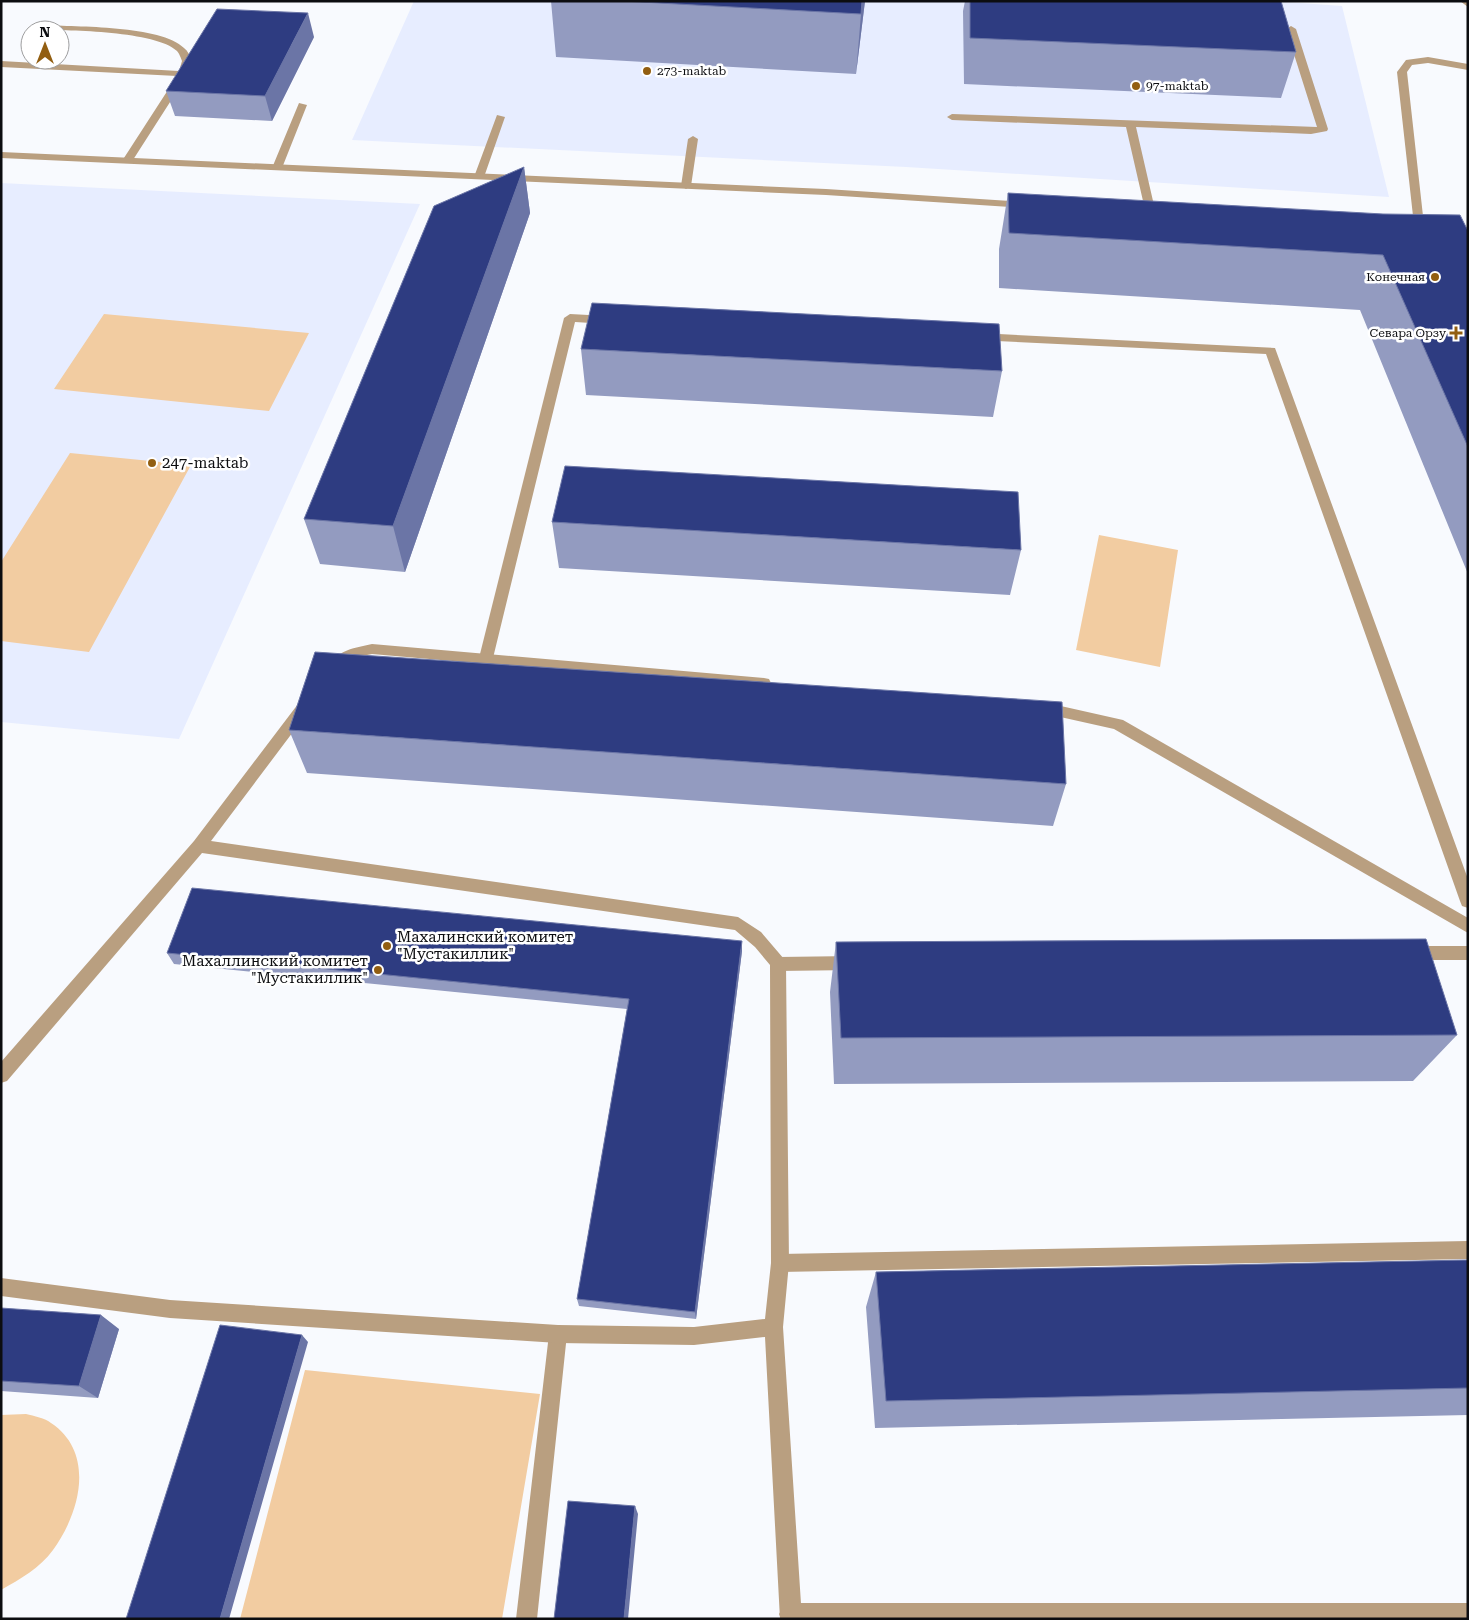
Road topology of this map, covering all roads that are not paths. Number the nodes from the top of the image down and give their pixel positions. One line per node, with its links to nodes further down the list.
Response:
1 (1464, 1): 2 (street)
2 (1468, 4)
3 (1291, 29): 11 (street)
4 (70, 30): 7 (street)
5 (1, 64): 7 (street)
6 (1468, 67): 20 (street)
7 (183, 74): 14 (street)
8 (302, 105): 15 (street)
9 (500, 117): 16 (street)
10 (952, 117): 11 (street)
11 (1131, 125): 19 (street)
12 (693, 139): 17 (street)
13 (1, 155): 14 (street)
14 (127, 161): 15 (street)
15 (277, 168): 16 (street)
16 (478, 177): 17 (street)
17 (686, 186): 18 (street)
18 (1040, 206)
19 (1151, 214)
20 (1418, 245)
21 (620, 320): 23 (street)
22 (965, 337): 29 (street)
23 (486, 658): 24 (street); 25 (street)
24 (325, 680)
25 (774, 684)
26 (313, 696): 28 (street)
27 (1032, 707): 30 (street)
28 (199, 846): 34 (street); 35 (street)
29 (1468, 901)
30 (1468, 926)
31 (1468, 952): 32 (street)
32 (1399, 954)
33 (866, 963): 34 (street)
34 (778, 964): 37 (street)
35 (1, 1075)
36 (1468, 1250): 37 (street)
37 (780, 1263): 39 (street)
38 (1, 1287): 40 (street)
39 (774, 1327): 40 (street); 42 (street)
40 (558, 1334): 43 (street)
41 (1468, 1614): 42 (street)
42 (790, 1616)
43 (526, 1619)

